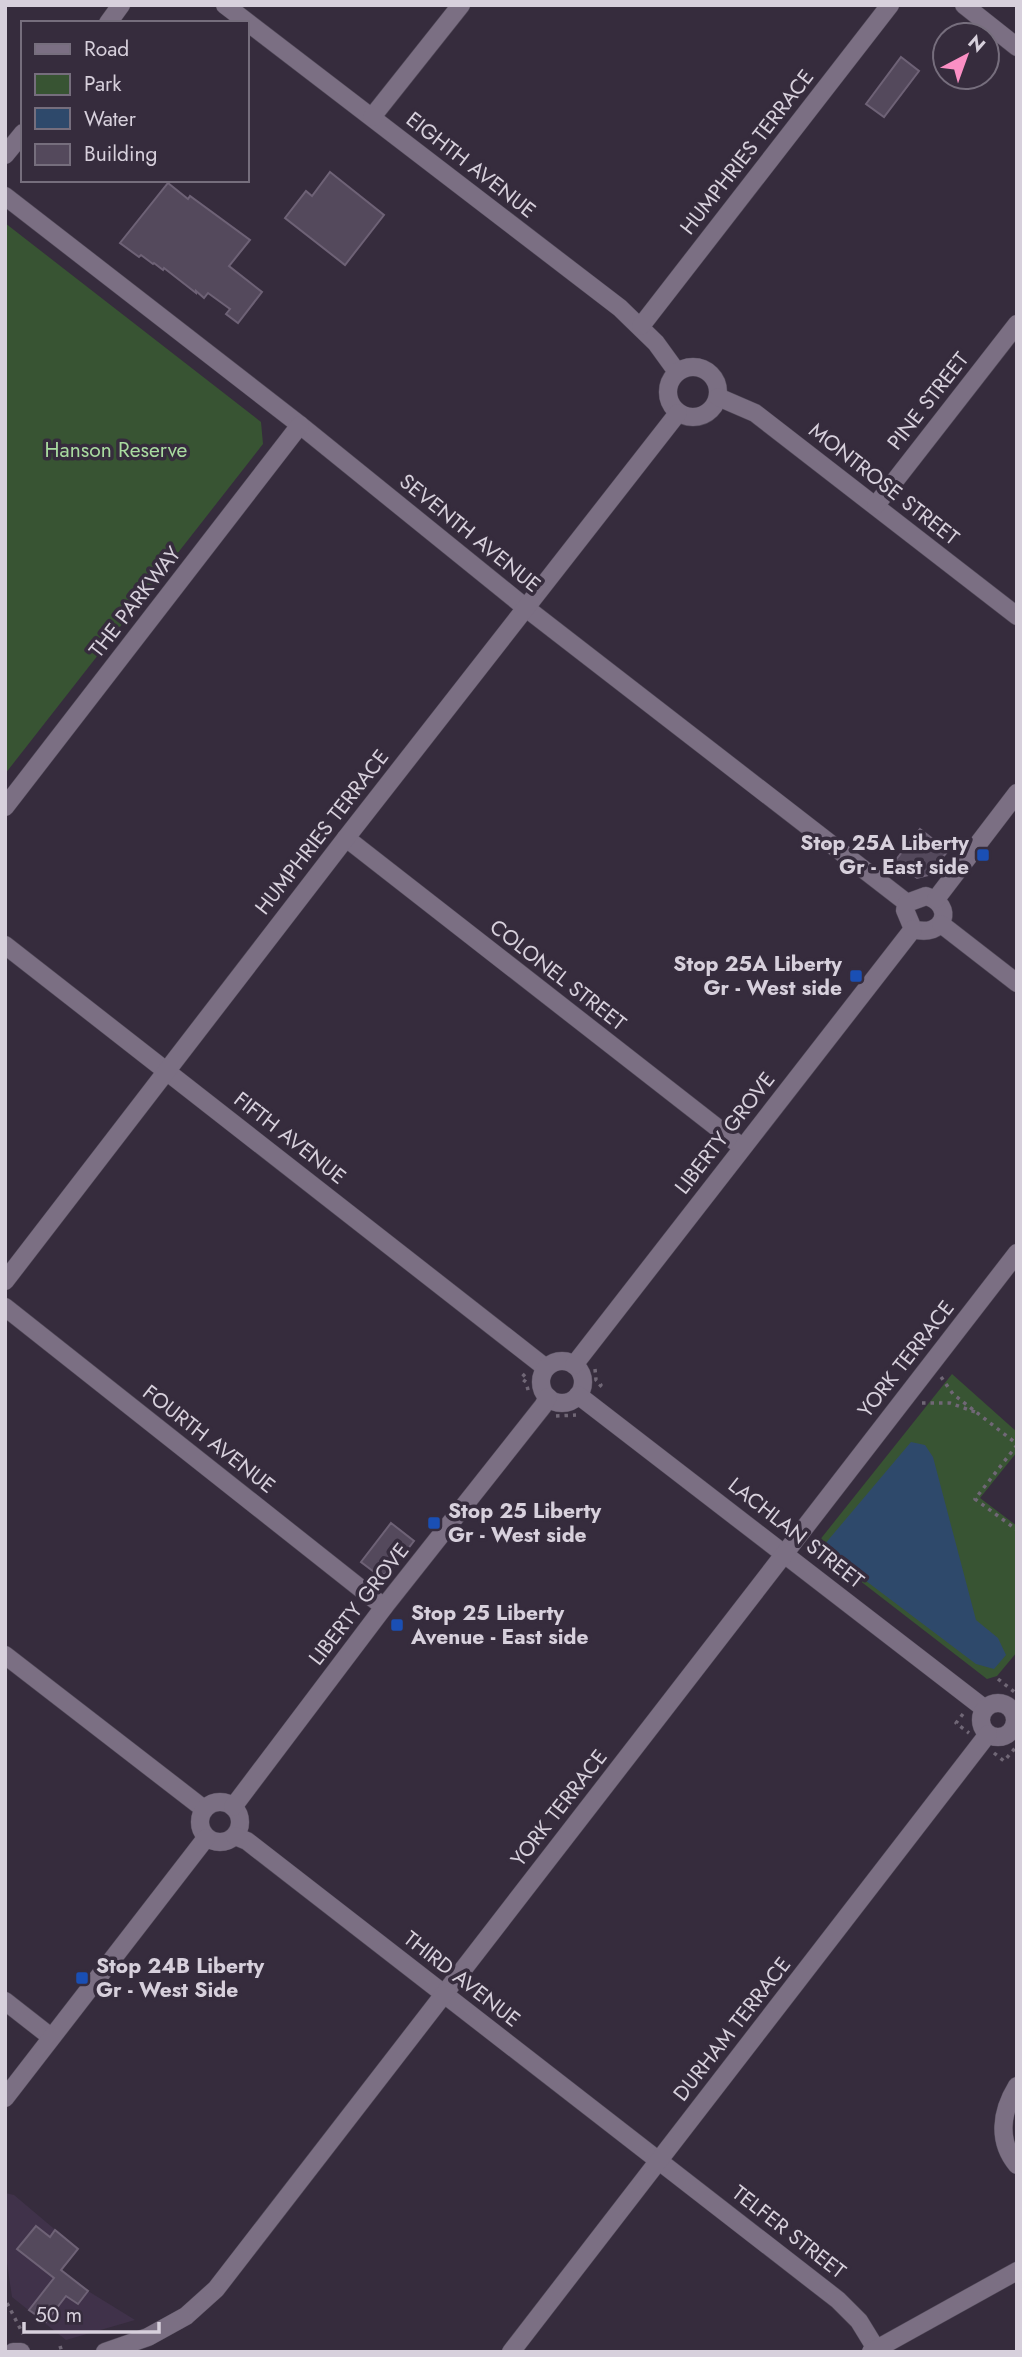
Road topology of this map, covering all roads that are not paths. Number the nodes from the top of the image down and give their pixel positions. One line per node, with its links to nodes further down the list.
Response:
1 (121, 5): 6 (street)
2 (225, 5): 7 (street, EIGHTH AVENUE)
3 (461, 5): 10 (street)
4 (890, 5): 15 (street, HUMPHRIES TERRACE)
5 (964, 5): 9 (street)
6 (109, 21)
7 (246, 21)
8 (248, 22): 10 (street, EIGHTH AVENUE)
9 (1017, 47)
10 (373, 117): 15 (street, EIGHTH AVENUE)
11 (21, 136): 12 (street)
12 (5, 156)
13 (5, 197): 19 (street, SEVENTH AVENUE)
14 (1017, 324): 20 (street, PINE STREET)
15 (641, 326): 16 (street, EIGHTH AVENUE)
16 (677, 372): 17 (street); 18 (street)
17 (718, 397): 18 (street); 20 (street, MONTROSE STREET)
18 (678, 413): 21 (street, HUMPHRIES TERRACE)
19 (300, 425): 21 (street, SEVENTH AVENUE); 24 (street, THE PARKWAY)
20 (876, 505): 22 (street, MONTROSE STREET)
21 (526, 608): 25 (street, HUMPHRIES TERRACE); 27 (street, SEVENTH AVENUE)
22 (1017, 616)
23 (1017, 793): 26 (street)
24 (5, 807)
25 (345, 838): 32 (street, HUMPHRIES TERRACE); 33 (street, COLONEL STREET)
26 (936, 899): 27 (street); 28 (street)
27 (907, 903): 29 (street)
28 (941, 924): 29 (street); 31 (street)
29 (913, 929): 33 (street, LIBERTY GROVE)
30 (5, 945): 32 (street, FIFTH AVENUE)
31 (1017, 983)
32 (167, 1070): 35 (street, HUMPHRIES TERRACE); 38 (street, FIFTH AVENUE)
33 (742, 1147): 37 (street, LIBERTY GROVE)
34 (1017, 1253): 41 (street, YORK TERRACE)
35 (5, 1281)
36 (5, 1307): 42 (street, FOURTH AVENUE)
37 (574, 1365): 38 (street); 39 (street)
38 (546, 1368): 40 (street)
39 (578, 1395): 40 (street); 41 (street, LACHLAN STREET)
40 (548, 1397): 42 (street, LIBERTY GROVE)
41 (786, 1553): 45 (street, LACHLAN STREET); 52 (street, YORK TERRACE)
42 (384, 1607): 48 (street, LIBERTY GROVE)
43 (5, 1655): 49 (street)
44 (1014, 1699): 45 (street); 47 (street)
45 (985, 1709): 46 (street)
46 (988, 1734): 47 (street); 57 (street, DURHAM TERRACE)
47 (1014, 1734)
48 (233, 1807): 49 (street); 50 (street)
49 (204, 1809): 51 (street)
50 (235, 1836): 51 (street); 52 (street, THIRD AVENUE)
51 (206, 1838): 54 (street)
52 (444, 1993): 57 (street, THIRD AVENUE); 63 (street, YORK TERRACE)
53 (5, 2001): 54 (street)
54 (51, 2037): 56 (street)
55 (1017, 2086): 58 (street)
56 (5, 2098)
57 (659, 2161): 61 (street, TELFER STREET); 64 (street, DURHAM TERRACE)
58 (1017, 2165)
59 (1017, 2271): 61 (street)
60 (22, 2343): 62 (street)
61 (875, 2351)
62 (13, 2352)
63 (105, 2352)
64 (511, 2352)

